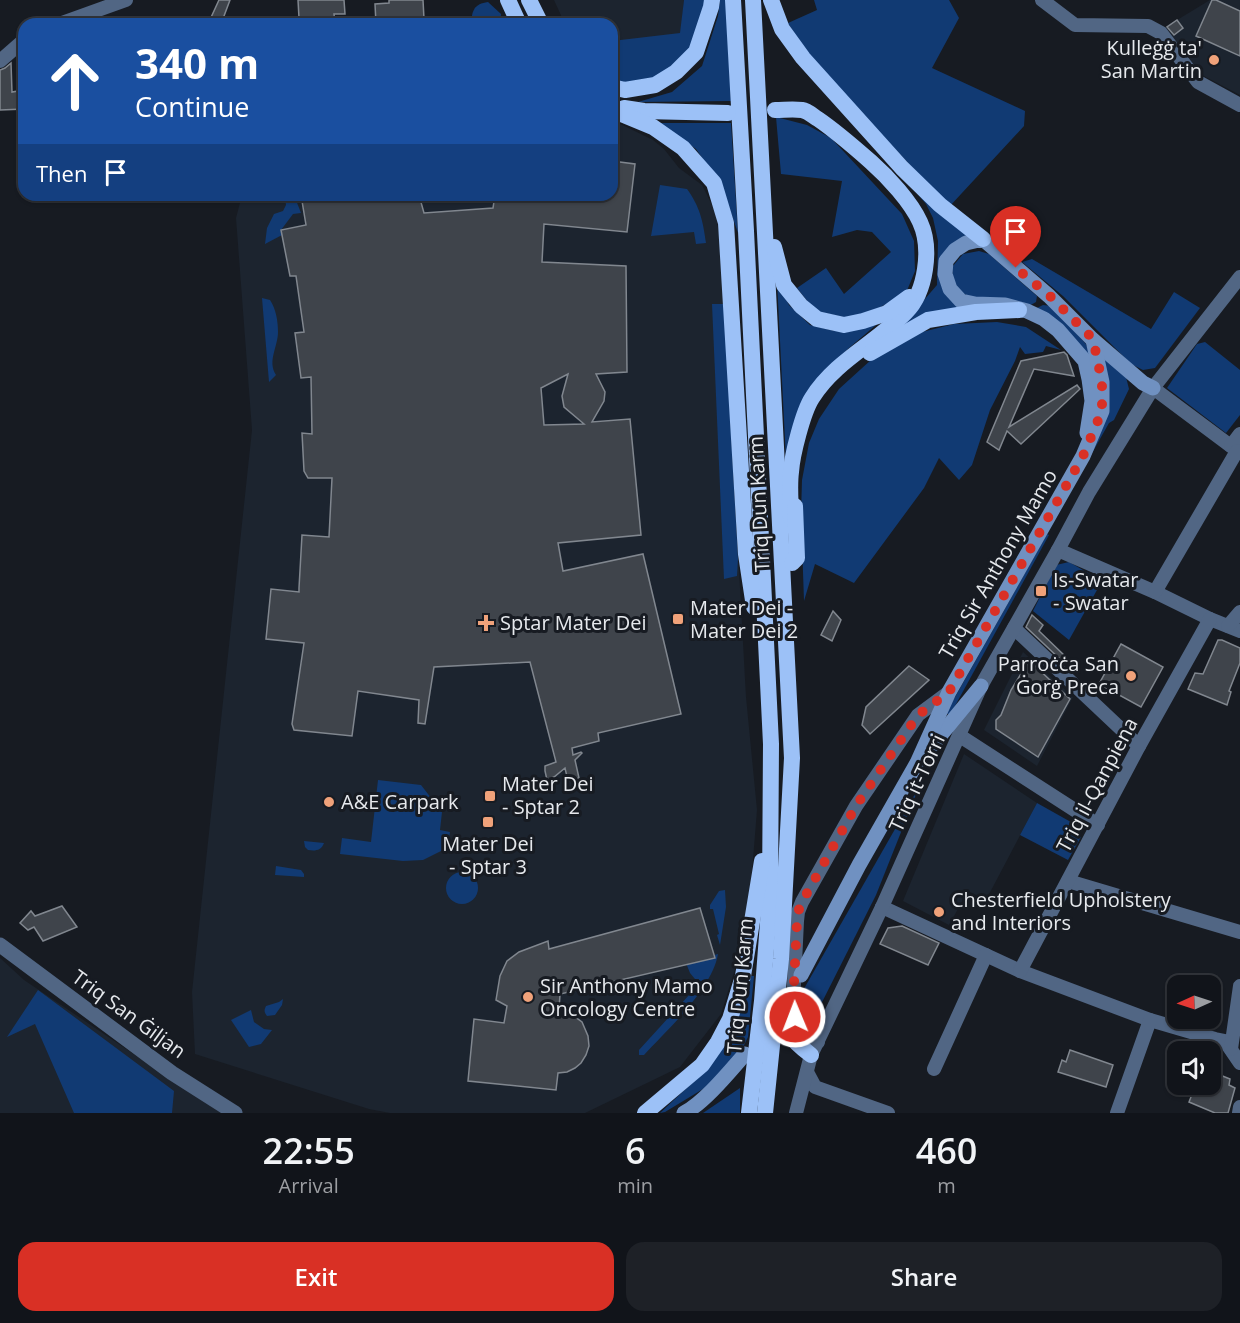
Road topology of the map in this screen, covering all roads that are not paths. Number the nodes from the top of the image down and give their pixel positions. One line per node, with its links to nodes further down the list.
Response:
1 (126, 0): 9 (street)
2 (508, 0): 10 (highway)
3 (529, 0): 11 (highway)
4 (712, 0): 14 (highway)
5 (733, 0): 39 (highway, Triq Dun Karm)
6 (753, 0): 22 (highway, Triq Dun Karm)
7 (771, 0): 23 (highway)
8 (1042, 0): 16 (street)
9 (77, 18)
10 (516, 18)
11 (538, 18)
12 (18, 45): 13 (street)
13 (0, 61)
14 (618, 88)
15 (618, 97): 20 (highway)
16 (1240, 105)
17 (618, 109): 20 (highway)
18 (775, 110): 25 (highway)
19 (618, 111): 39 (highway)
20 (644, 111): 21 (highway)
21 (728, 113)
22 (762, 160): 25 (highway); 44 (highway, Triq Dun Karm)
23 (983, 239): 26 (main road); 27 (main road)
24 (1240, 278): 28 (street, Triq it-Torri)
25 (920, 290): 33 (highway)
26 (1019, 310): 31 (main road); 33 (highway)
27 (1093, 339): 28 (main road); 31 (main road)
28 (1153, 388): 30 (street); 32 (street, Triq it-Torri)
29 (1240, 434): 30 (street)
30 (1236, 450): 34 (street)
31 (1083, 456): 41 (main road, Triq Sir Anthony Mamo)
32 (1058, 550): 34 (street); 37 (street, Triq it-Torri)
33 (792, 563): 44 (highway)
34 (1155, 592): 36 (street)
35 (1240, 612): 38 (street)
36 (1210, 619): 38 (street); 43 (street, Triq il-Qanpiena)
37 (1014, 628): 40 (street, Triq it-Torri); 43 (street)
38 (1234, 628)
39 (767, 682): 46 (highway, Triq Dun Karm)
40 (981, 686): 42 (street, Triq it-Torri); 45 (main road)
41 (949, 692): 45 (main road, Triq Sir Anthony Mamo); 53 (street, Triq Sir Anthony Mamo)
42 (960, 736): 47 (street); 49 (street, Triq it-Torri)
43 (1138, 746): 47 (street, Triq il-Qanpiena)
44 (792, 758): 53 (highway, Triq Dun Karm)
45 (917, 763): 55 (main road, Triq Sir Anthony Mamo)
46 (771, 808): 66 (highway); 68 (highway, Triq Dun Karm)
47 (1098, 825): 48 (street, Triq il-Qanpiena)
48 (1068, 881): 50 (street); 54 (street, Triq il-Qanpiena)
49 (882, 907): 52 (street); 59 (street, Triq it-Torri)
50 (1240, 932)
51 (0, 945): 65 (street, Triq San Ġiljan)
52 (986, 955): 54 (street); 62 (street)
53 (788, 959): 59 (street, Triq Sir Anthony Mamo); 59 (highway); 69 (highway, Triq Dun Karm)
54 (1020, 971): 57 (street)
55 (801, 975)
56 (1240, 986): 58 (street)
57 (1150, 1020): 58 (street); 72 (street)
58 (1231, 1048): 61 (street)
59 (814, 1049): 63 (street, Triq it-Torri)
60 (746, 1054): 67 (main road)
61 (1240, 1063)
62 (934, 1070)
63 (807, 1072): 70 (street, Triq it-Torri); 71 (street)
64 (1240, 1107): 73 (street)
65 (235, 1113)
66 (645, 1113)
67 (684, 1113)
68 (749, 1113)
69 (765, 1113)
70 (796, 1113)
71 (888, 1113)
72 (1117, 1113)
73 (1239, 1113)

